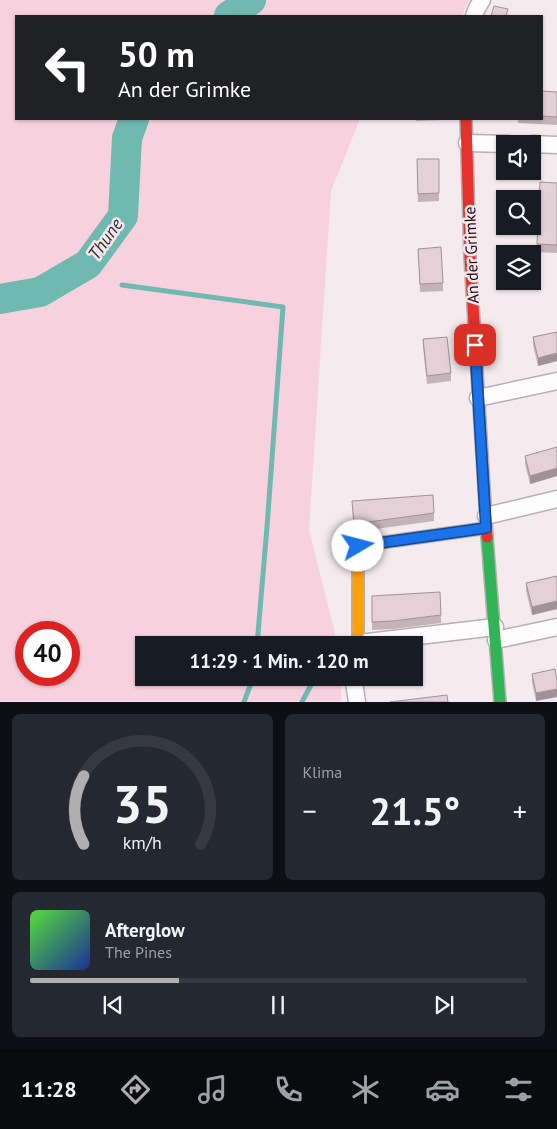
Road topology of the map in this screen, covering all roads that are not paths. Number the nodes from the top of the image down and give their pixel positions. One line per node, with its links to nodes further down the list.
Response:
1 (482, 0): 2 (street)
2 (474, 15)
3 (466, 120): 4 (street, An der Grimke)
4 (466, 143): 5 (street); 9 (street, An der Grimke)
5 (496, 144)
6 (541, 144): 7 (street)
7 (557, 144)
8 (557, 381): 9 (street)
9 (478, 398): 11 (street, An der Grimke)
10 (557, 499): 11 (street)
11 (486, 522): 13 (street, An der Grimke); 14 (street)
12 (557, 627): 13 (street)
13 (495, 634): 15 (street); 18 (street, An der Grimke)
14 (358, 636)
15 (423, 639)
16 (355, 686): 17 (street)
17 (357, 702)
18 (500, 702)

